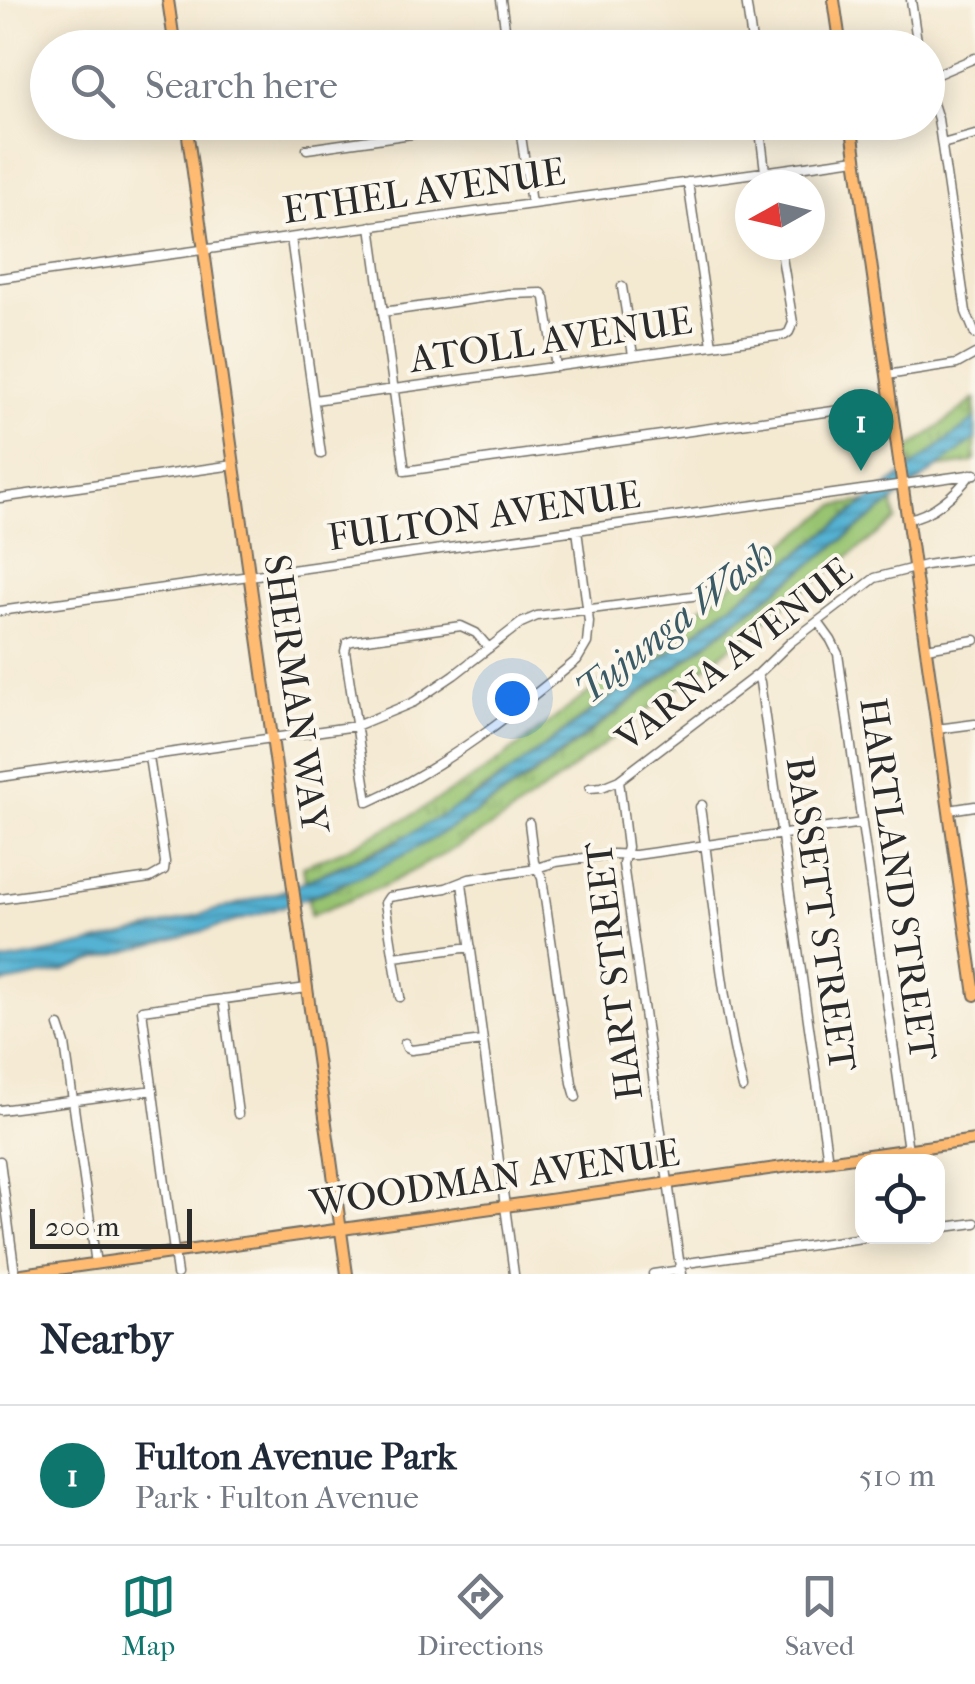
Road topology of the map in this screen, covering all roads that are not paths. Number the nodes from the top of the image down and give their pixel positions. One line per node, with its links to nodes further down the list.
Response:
1 (168, 0): 6 (main road)
2 (501, 0): 7 (street)
3 (746, 0): 8 (street)
4 (834, 0): 9 (main road)
5 (911, 0): 10 (street)
6 (172, 30)
7 (506, 30)
8 (750, 30)
9 (838, 30)
10 (915, 30)
11 (975, 58): 12 (street)
12 (945, 71)
13 (975, 135): 20 (street)
14 (189, 140): 30 (main road, SHERMAN WAY)
15 (365, 140): 21 (street)
16 (521, 140): 27 (street)
17 (762, 140): 23 (street)
18 (854, 140): 22 (main road)
19 (941, 140): 20 (street)
20 (942, 144): 35 (street)
21 (307, 148)
22 (856, 159): 24 (street, ETHEL AVENUE); 40 (main road)
23 (766, 170)
24 (774, 170)
25 (735, 175): 26 (street, ETHEL AVENUE)
26 (688, 182): 27 (street, ETHEL AVENUE); 36 (street)
27 (530, 203): 28 (street, ETHEL AVENUE)
28 (371, 226): 29 (street, ETHEL AVENUE); 34 (street)
29 (291, 238): 30 (street, ETHEL AVENUE); 42 (street)
30 (204, 250): 32 (street, ETHEL AVENUE); 45 (main road, SHERMAN WAY)
31 (783, 260): 36 (street, ATOLL AVENUE)
32 (0, 278)
33 (622, 287): 38 (street)
34 (383, 312): 39 (street); 41 (street)
35 (975, 334)
36 (712, 344): 38 (street, ATOLL AVENUE)
37 (975, 354): 40 (street)
38 (633, 355): 39 (street, ATOLL AVENUE)
39 (556, 367): 41 (street, ATOLL AVENUE)
40 (886, 375): 43 (main road)
41 (394, 390): 42 (street, ATOLL AVENUE); 43 (street)
42 (314, 400): 44 (street)
43 (890, 402): 47 (main road)
44 (321, 454)
45 (234, 465): 48 (street); 53 (main road, SHERMAN WAY)
46 (973, 474): 47 (street, FULTON AVENUE); 49 (street)
47 (902, 484): 49 (main road); 50 (street, FULTON AVENUE)
48 (0, 498)
49 (908, 518): 52 (main road)
50 (576, 530): 53 (street, FULTON AVENUE); 55 (street)
51 (975, 558): 52 (street, VARNA AVENUE)
52 (914, 567): 57 (street, VARNA AVENUE); 60 (main road)
53 (250, 577): 56 (street, FULTON AVENUE); 65 (main road, SHERMAN WAY)
54 (704, 591): 55 (street)
55 (587, 608): 59 (street); 63 (street)
56 (0, 611)
57 (818, 622): 61 (street, VARNA AVENUE); 74 (street, HARTLAND STREET)
58 (975, 640): 60 (street)
59 (489, 648): 63 (street); 63 (street)
60 (926, 648): 64 (main road)
61 (756, 675): 68 (street, VARNA AVENUE); 75 (street, BASSETT STREET)
62 (975, 724): 64 (street)
63 (356, 726): 65 (street)
64 (937, 729): 72 (main road)
65 (273, 740): 66 (street); 83 (main road, SHERMAN WAY)
66 (149, 756): 67 (street); 80 (street)
67 (0, 777)
68 (619, 780): 69 (street, VARNA AVENUE); 77 (street, HART STREET)
69 (590, 788)
70 (702, 804): 76 (street)
71 (975, 806): 72 (street)
72 (948, 810): 84 (main road)
73 (529, 823): 78 (street)
74 (862, 823): 75 (street); 97 (street, HARTLAND STREET)
75 (782, 834): 76 (street); 99 (street, BASSETT STREET)
76 (706, 844): 77 (street); 90 (street)
77 (624, 855): 78 (street); 100 (street, HART STREET)
78 (537, 868): 79 (street); 92 (street)
79 (462, 883): 81 (street); 82 (street)
80 (0, 899)
81 (471, 947): 82 (street); 88 (street)
82 (394, 958): 85 (street)
83 (307, 988): 86 (street); 104 (main road, SHERMAN WAY)
84 (975, 995)
85 (400, 998)
86 (222, 999): 91 (street); 95 (street)
87 (60, 1026): 93 (street)
88 (483, 1040): 89 (street); 101 (street)
89 (407, 1046)
90 (743, 1088)
91 (153, 1090): 93 (street); 106 (street)
92 (576, 1097)
93 (73, 1101): 94 (street); 107 (street)
94 (0, 1110)
95 (238, 1114)
96 (975, 1140): 97 (main road, WOODMAN AVENUE)
97 (908, 1150): 99 (main road, WOODMAN AVENUE)
98 (0, 1160): 109 (street)
99 (828, 1160): 100 (main road, WOODMAN AVENUE)
100 (668, 1184): 101 (main road, WOODMAN AVENUE); 108 (street, HART STREET)
101 (506, 1206): 104 (main road, WOODMAN AVENUE); 112 (street)
102 (975, 1222): 103 (street)
103 (945, 1227)
104 (341, 1230): 106 (main road, WOODMAN AVENUE); 111 (main road, SHERMAN WAY)
105 (855, 1240): 108 (street)
106 (174, 1254): 107 (main road, WOODMAN AVENUE); 110 (street)
107 (96, 1264): 109 (main road, WOODMAN AVENUE)
108 (680, 1270): 113 (street)
109 (18, 1274)
110 (176, 1274)
111 (347, 1274)
112 (514, 1274)
113 (653, 1274)

